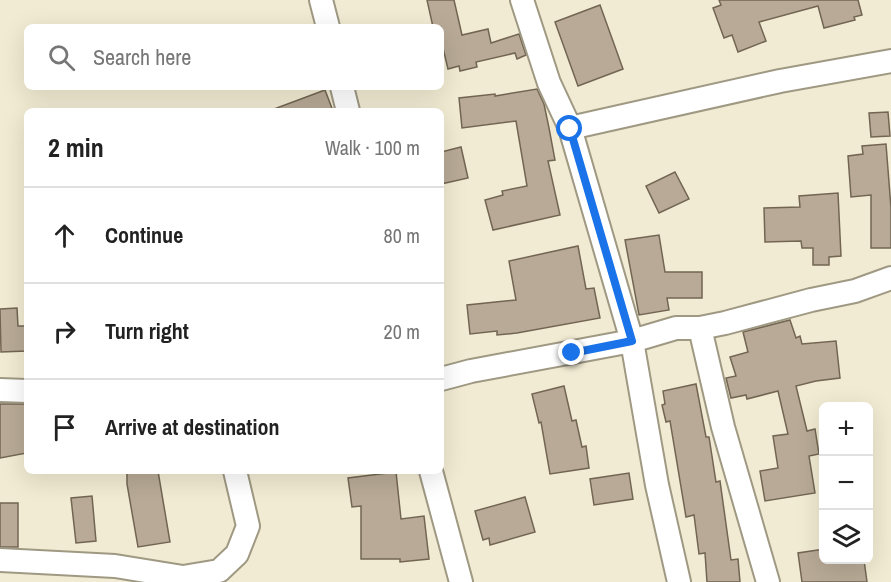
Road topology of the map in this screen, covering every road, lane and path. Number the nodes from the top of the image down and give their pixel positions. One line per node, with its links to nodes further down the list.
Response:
1 (321, 0): 3 (street)
2 (522, 0): 7 (street)
3 (327, 24)
4 (891, 61): 7 (street)
5 (343, 90): 6 (street)
6 (347, 108)
7 (570, 129): 10 (street)
8 (891, 278): 9 (street)
9 (700, 328): 10 (street); 20 (street)
10 (632, 341): 11 (street); 19 (street)
11 (444, 378)
12 (0, 390): 13 (street)
13 (24, 390)
14 (236, 474): 17 (street)
15 (432, 474): 18 (street)
16 (0, 560): 17 (street)
17 (181, 580)
18 (461, 582)
19 (679, 582)
20 (768, 582)

